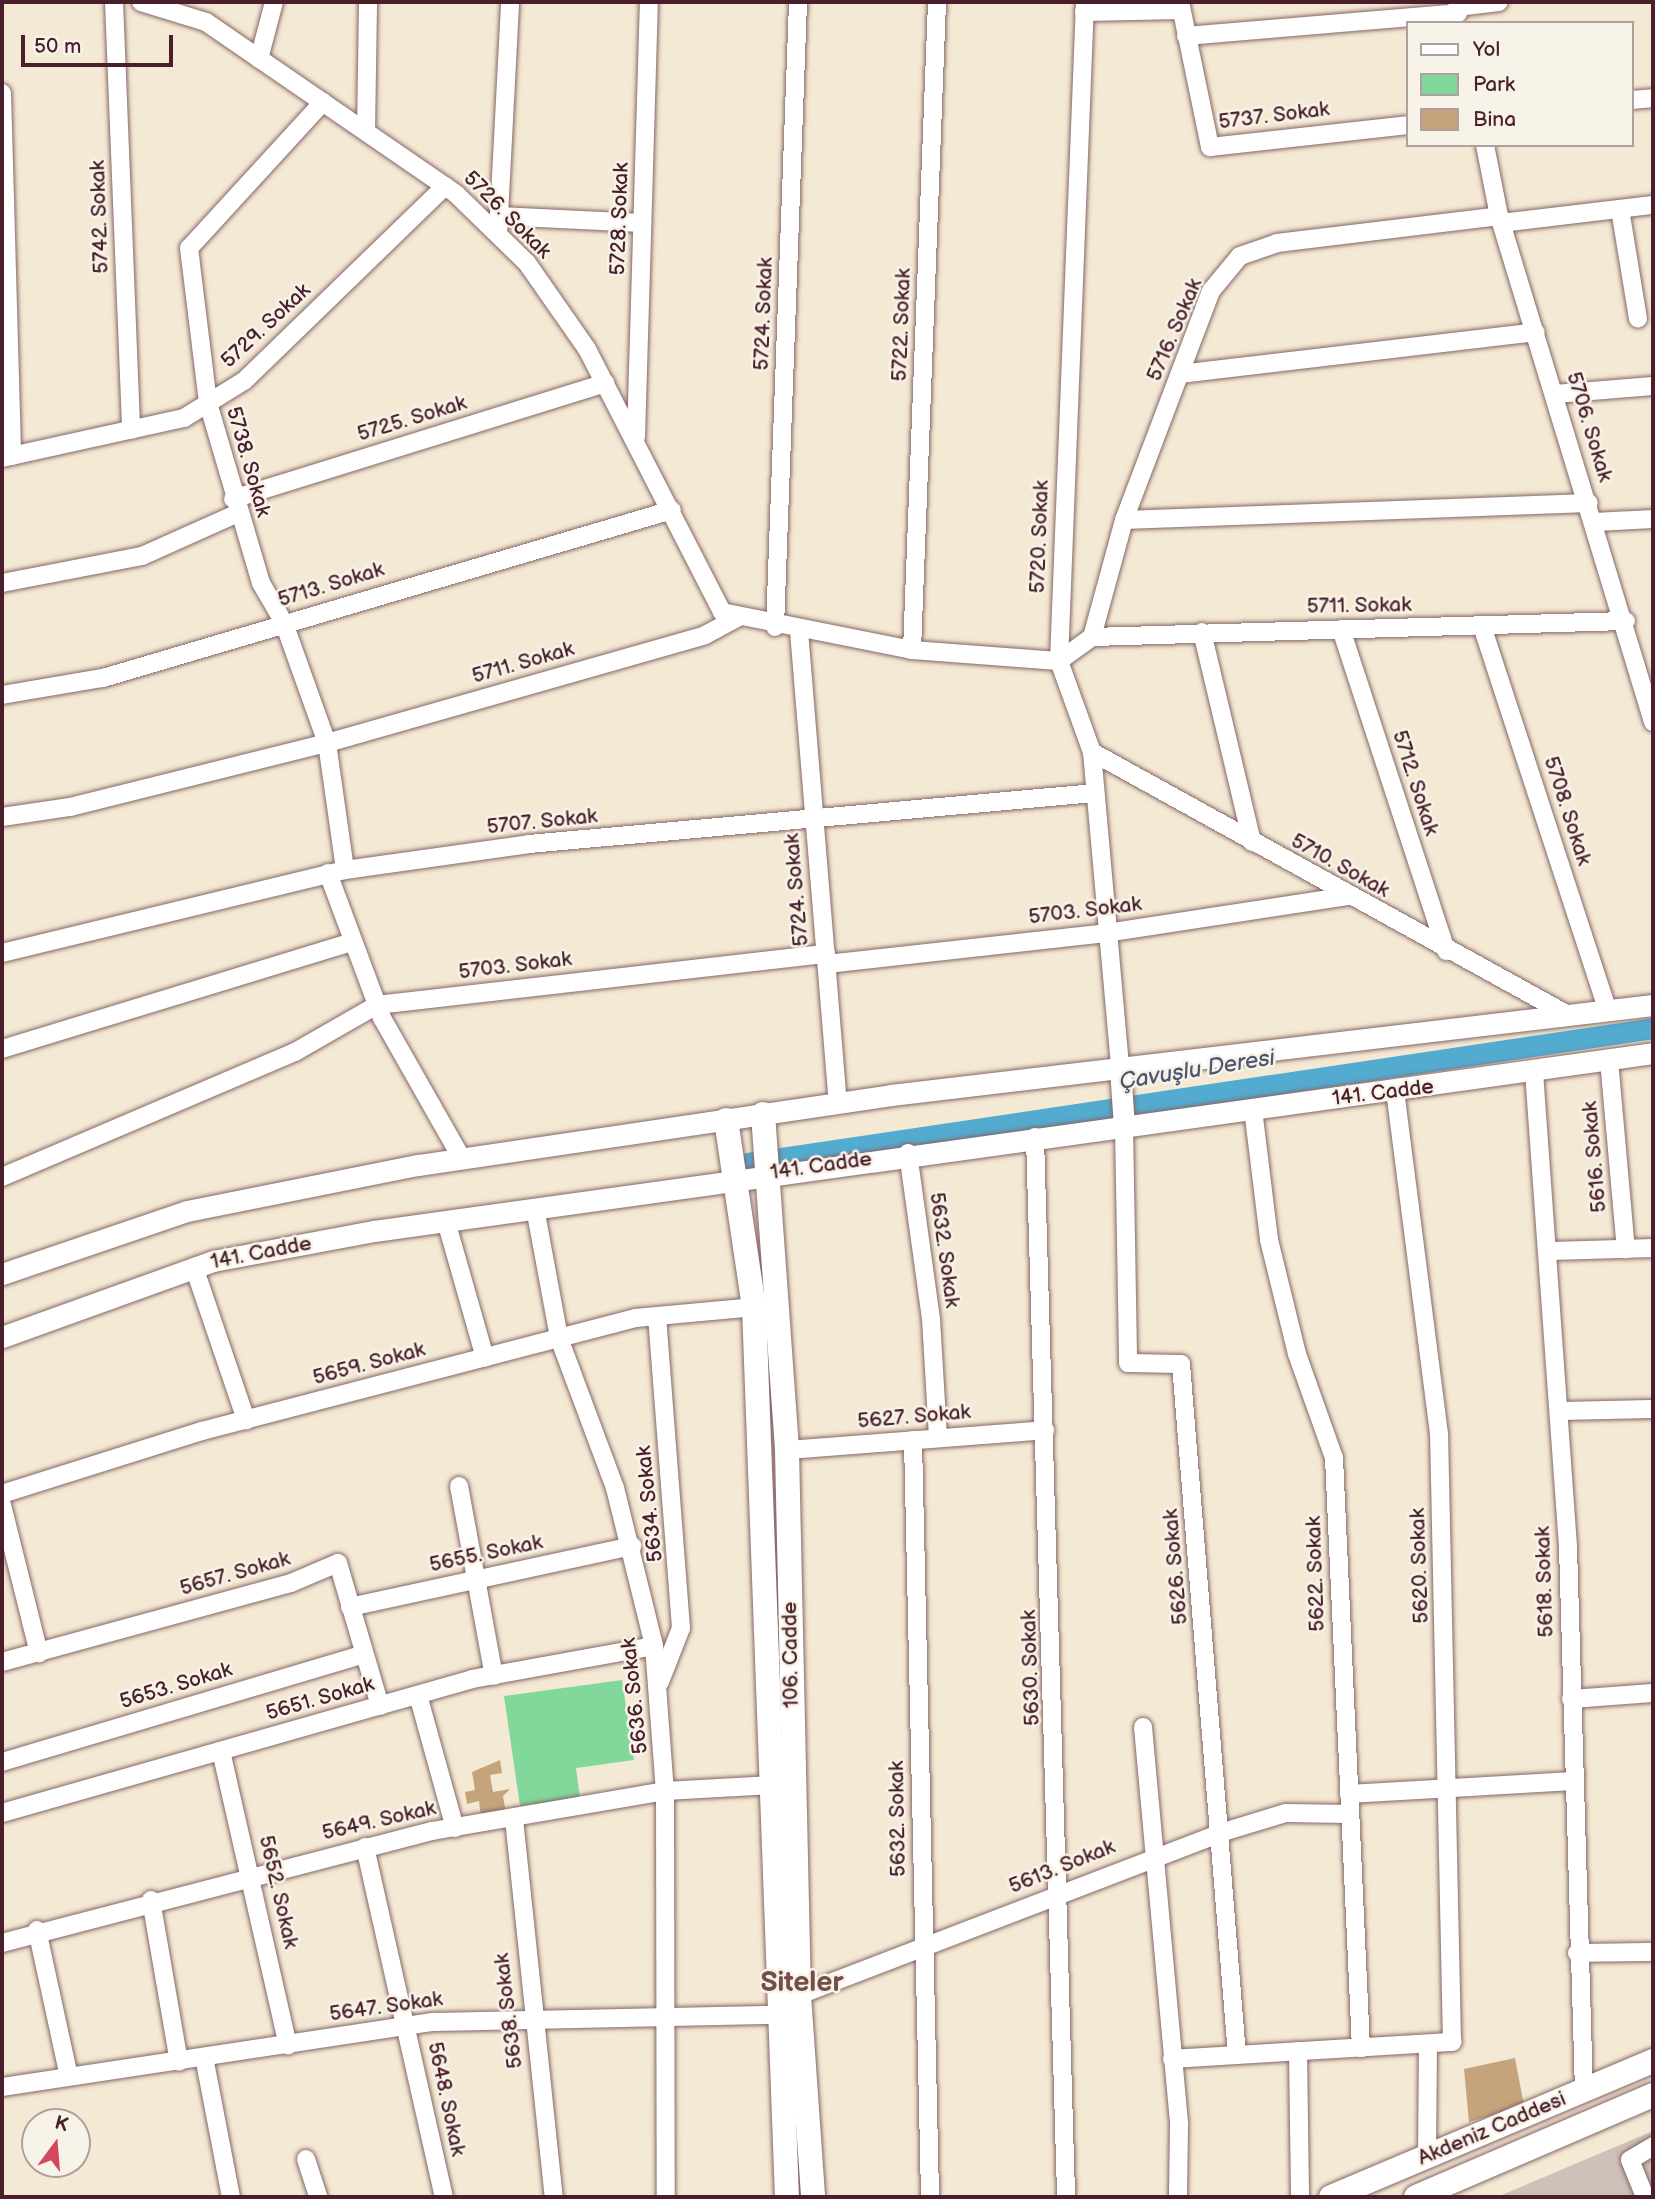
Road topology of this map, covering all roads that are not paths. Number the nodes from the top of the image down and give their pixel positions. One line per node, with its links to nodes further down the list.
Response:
1 (114, 2): 39 (street, 5742. Sokak)
2 (141, 2): 14 (street, 5726. Sokak)
3 (274, 2): 14 (street)
4 (368, 2): 21 (street)
5 (510, 2): 27 (street)
6 (649, 2): 29 (street, 5728. Sokak)
7 (798, 2): 53 (street, 5724. Sokak)
8 (937, 2): 58 (street, 5722. Sokak)
9 (1499, 2): 12 (street)
10 (1181, 6): 11 (street); 13 (street, 5737. Sokak)
11 (1084, 7): 59 (street, 5720. Sokak)
12 (1458, 11): 13 (street)
13 (1186, 36): 20 (street, 5737. Sokak)
14 (259, 59): 19 (street, 5726. Sokak)
15 (2, 93): 18 (street)
16 (1653, 98): 17 (street)
17 (1634, 100)
18 (2, 102): 26 (street)
19 (323, 102): 21 (street, 5726. Sokak); 38 (street, 5738. Sokak)
20 (1406, 125)
21 (366, 132): 23 (street, 5726. Sokak)
22 (1485, 147): 28 (street, 5706. Sokak)
23 (445, 186): 30 (street, 5726. Sokak); 38 (street, 5729. Sokak)
24 (1653, 205): 25 (street, 5716. Sokak)
25 (1620, 209): 28 (street, 5716. Sokak); 31 (street)
26 (2, 216): 33 (street)
27 (499, 216): 29 (street); 30 (street)
28 (1500, 219): 32 (street, 5706. Sokak); 34 (street, 5716. Sokak)
29 (642, 223): 40 (street, 5728. Sokak)
30 (498, 234): 35 (street, 5726. Sokak)
31 (1638, 319)
32 (1536, 332): 34 (street); 37 (street, 5706. Sokak)
33 (4, 357): 41 (street)
34 (1180, 374): 46 (street, 5716. Sokak)
35 (605, 383): 40 (street, 5726. Sokak); 43 (street, 5725. Sokak)
36 (1653, 386): 37 (street)
37 (1555, 394): 42 (street, 5706. Sokak)
38 (208, 403): 39 (street, 5729. Sokak); 43 (street, 5738. Sokak)
39 (131, 430): 41 (street, 5729. Sokak)
40 (636, 438): 44 (street, 5726. Sokak)
41 (7, 457)
42 (1589, 503): 46 (street); 47 (street, 5706. Sokak)
43 (236, 506): 48 (street, 5725. Sokak); 51 (street, 5738. Sokak)
44 (672, 510): 49 (street, 5726. Sokak); 51 (street, 5713. Sokak)
45 (1653, 519): 47 (street)
46 (1124, 520): 57 (street, 5716. Sokak)
47 (1595, 522): 50 (street, 5706. Sokak)
48 (2, 583)
49 (737, 618): 53 (street); 63 (street, 5711. Sokak)
50 (1626, 621): 52 (street, 5711. Sokak); 60 (street, 5706. Sokak)
51 (285, 623): 61 (street, 5713. Sokak); 63 (street, 5738. Sokak)
52 (1482, 625): 54 (street, 5711. Sokak); 78 (street, 5708. Sokak)
53 (775, 627): 55 (street)
54 (1341, 629): 56 (street, 5711. Sokak); 73 (street, 5712. Sokak)
55 (799, 631): 58 (street); 67 (street, 5724. Sokak)
56 (1202, 632): 57 (street, 5711. Sokak); 68 (street)
57 (1092, 636): 59 (street)
58 (912, 650): 59 (street)
59 (1059, 661): 64 (street, 5720. Sokak)
60 (1646, 661): 62 (street, 5706. Sokak)
61 (2, 695)
62 (1653, 722)
63 (327, 743): 66 (street, 5711. Sokak); 69 (street, 5738. Sokak)
64 (1092, 752): 65 (street, 5720. Sokak); 68 (street, 5710. Sokak)
65 (1096, 793): 67 (street, 5707. Sokak); 71 (street, 5720. Sokak)
66 (2, 817)
67 (814, 820): 69 (street, 5707. Sokak); 75 (street, 5724. Sokak)
68 (1252, 842): 70 (street, 5710. Sokak)
69 (337, 871): 72 (street, 5738. Sokak); 74 (street, 5707. Sokak)
70 (1348, 896): 71 (street, 5703. Sokak); 73 (street, 5710. Sokak)
71 (1106, 933): 75 (street, 5703. Sokak); 83 (street, 5720. Sokak)
72 (352, 942): 76 (street, 5738. Sokak); 80 (street)
73 (1446, 951): 79 (street, 5710. Sokak)
74 (2, 953)
75 (826, 959): 76 (street, 5703. Sokak); 86 (street, 5724. Sokak)
76 (377, 1005): 93 (street, 5738. Sokak); 95 (street)
77 (1653, 1005): 78 (street)
78 (1608, 1010): 79 (street)
79 (1568, 1015): 83 (street)
80 (2, 1049)
81 (1653, 1053): 82 (street, 141. Cadde)
82 (1609, 1060): 84 (street, 141. Cadde); 100 (street, 5616. Sokak)
83 (1120, 1069): 86 (street); 89 (street)
84 (1534, 1072): 85 (street, 141. Cadde); 101 (street, 5618. Sokak)
85 (1395, 1091): 87 (street, 141. Cadde); 137 (street, 5620. Sokak)
86 (838, 1103): 88 (street)
87 (1253, 1109): 89 (street, 141. Cadde); 139 (street, 5622. Sokak)
88 (766, 1124): 90 (street); 94 (main road, 106. Cadde)
89 (1124, 1125): 91 (street, 141. Cadde); 144 (street, 5626. Sokak)
90 (727, 1128): 93 (street); 96 (main road, 106. Cadde)
91 (1035, 1137): 92 (street, 141. Cadde); 112 (street, 5630. Sokak)
92 (908, 1153): 94 (street, 141. Cadde); 113 (street, 5632. Sokak)
93 (462, 1159): 103 (street)
94 (771, 1172): 96 (street, 141. Cadde); 115 (main road, 106. Cadde)
95 (2, 1177)
96 (737, 1178): 97 (street, 141. Cadde); 104 (main road, 106. Cadde)
97 (536, 1208): 98 (street, 141. Cadde); 107 (street, 5636. Sokak)
98 (446, 1221): 102 (street, 141. Cadde); 108 (street)
99 (1653, 1248): 100 (street)
100 (1626, 1249): 101 (street)
101 (1552, 1251): 110 (street, 5618. Sokak)
102 (194, 1267): 106 (street, 141. Cadde); 111 (street)
103 (2, 1275)
104 (754, 1307): 105 (street, 5659. Sokak); 136 (main road, 106. Cadde)
105 (657, 1316): 107 (street, 5659. Sokak); 127 (street, 5634. Sokak)
106 (2, 1337)
107 (559, 1338): 108 (street, 5659. Sokak); 119 (street, 5636. Sokak)
108 (485, 1357): 111 (street, 5659. Sokak)
109 (1653, 1409): 110 (street)
110 (1560, 1411): 130 (street, 5618. Sokak)
111 (246, 1420): 117 (street, 5659. Sokak)
112 (1045, 1430): 113 (street, 5627. Sokak); 148 (street, 5630. Sokak)
113 (938, 1438): 114 (street, 5627. Sokak)
114 (913, 1440): 115 (street, 5627. Sokak); 152 (street, 5632. Sokak)
115 (787, 1450): 155 (main road, 106. Cadde)
116 (459, 1486): 120 (street)
117 (2, 1494)
118 (2, 1505): 123 (street)
119 (632, 1546): 120 (street, 5655. Sokak); 122 (street, 5636. Sokak)
120 (477, 1579): 121 (street, 5655. Sokak); 126 (street)
121 (351, 1607): 123 (street, 5657. Sokak); 124 (street, 5657. Sokak)
122 (654, 1646): 126 (street, 5651. Sokak); 127 (street, 5636. Sokak)
123 (39, 1653): 125 (street, 5657. Sokak)
124 (364, 1654): 131 (street, 5657. Sokak); 134 (street, 5653. Sokak)
125 (2, 1662)
126 (494, 1675): 129 (street, 5651. Sokak)
127 (659, 1684): 138 (street, 5636. Sokak)
128 (1653, 1693): 130 (street)
129 (418, 1695): 131 (street, 5651. Sokak); 143 (street)
130 (1571, 1699): 135 (street, 5618. Sokak)
131 (380, 1706): 133 (street, 5651. Sokak)
132 (1143, 1727): 146 (street)
133 (221, 1751): 140 (street, 5651. Sokak); 147 (street, 5652. Sokak)
134 (2, 1762)
135 (1573, 1781): 137 (street); 154 (street, 5618. Sokak)
136 (774, 1785): 138 (street, 5649. Sokak); 156 (main road, 106. Cadde)
137 (1447, 1786): 139 (street); 160 (street, 5620. Sokak)
138 (665, 1791): 142 (street, 5649. Sokak); 157 (street, 5636. Sokak)
139 (1349, 1794): 141 (street, 5622. Sokak)
140 (2, 1812)
141 (1349, 1814): 144 (street, 5613. Sokak); 162 (street, 5622. Sokak)
142 (514, 1819): 143 (street, 5649. Sokak); 158 (street, 5638. Sokak)
143 (455, 1828): 145 (street, 5649. Sokak)
144 (1220, 1833): 146 (street, 5613. Sokak); 164 (street, 5626. Sokak)
145 (365, 1847): 147 (street, 5649. Sokak); 159 (street, 5648. Sokak)
146 (1154, 1855): 148 (street, 5613. Sokak); 166 (street)
147 (253, 1874): 149 (street, 5649. Sokak); 161 (street, 5652. Sokak)
148 (1061, 1891): 152 (street, 5613. Sokak); 184 (street, 5630. Sokak)
149 (151, 1900): 150 (street, 5649. Sokak); 168 (street)
150 (37, 1930): 151 (street, 5649. Sokak); 169 (street)
151 (2, 1943)
152 (923, 1950): 155 (street, 5613. Sokak); 183 (street, 5632. Sokak)
153 (1653, 1952): 154 (street)
154 (1577, 1953): 171 (street, 5618. Sokak)
155 (799, 1995): 182 (main road, 106. Cadde)
156 (779, 2015): 157 (street, 5647. Sokak); 181 (main road, 106. Cadde)
157 (664, 2016): 158 (street, 5647. Sokak); 180 (street, 5636. Sokak)
158 (531, 2017): 159 (street, 5647. Sokak); 179 (street, 5638. Sokak)
159 (407, 2026): 161 (street, 5647. Sokak); 178 (street, 5648. Sokak)
160 (1428, 2044): 162 (street); 174 (street)
161 (288, 2045): 165 (street, 5647. Sokak)
162 (1361, 2048): 163 (street)
163 (1298, 2051): 164 (street); 186 (street)
164 (1237, 2055): 166 (street)
165 (204, 2057): 168 (street, 5647. Sokak); 176 (street)
166 (1172, 2059): 185 (street)
167 (1653, 2061): 171 (main road, Akdeniz Caddesi)
168 (179, 2062): 169 (street, 5647. Sokak)
169 (69, 2077): 170 (street, 5647. Sokak)
170 (2, 2087)
171 (1584, 2091): 174 (main road, Akdeniz Caddesi)
172 (1653, 2095): 188 (main road, Akdeniz Caddesi)
173 (1653, 2146): 189 (street)
174 (1427, 2157): 187 (main road, Akdeniz Caddesi)
175 (306, 2159): 177 (street)
176 (232, 2197)
177 (318, 2197)
178 (444, 2197)
179 (554, 2197)
180 (666, 2197)
181 (787, 2197)
182 (813, 2197)
183 (930, 2197)
184 (1066, 2197)
185 (1178, 2197)
186 (1300, 2197)
187 (1331, 2197)
188 (1416, 2197)
189 (1645, 2197)

